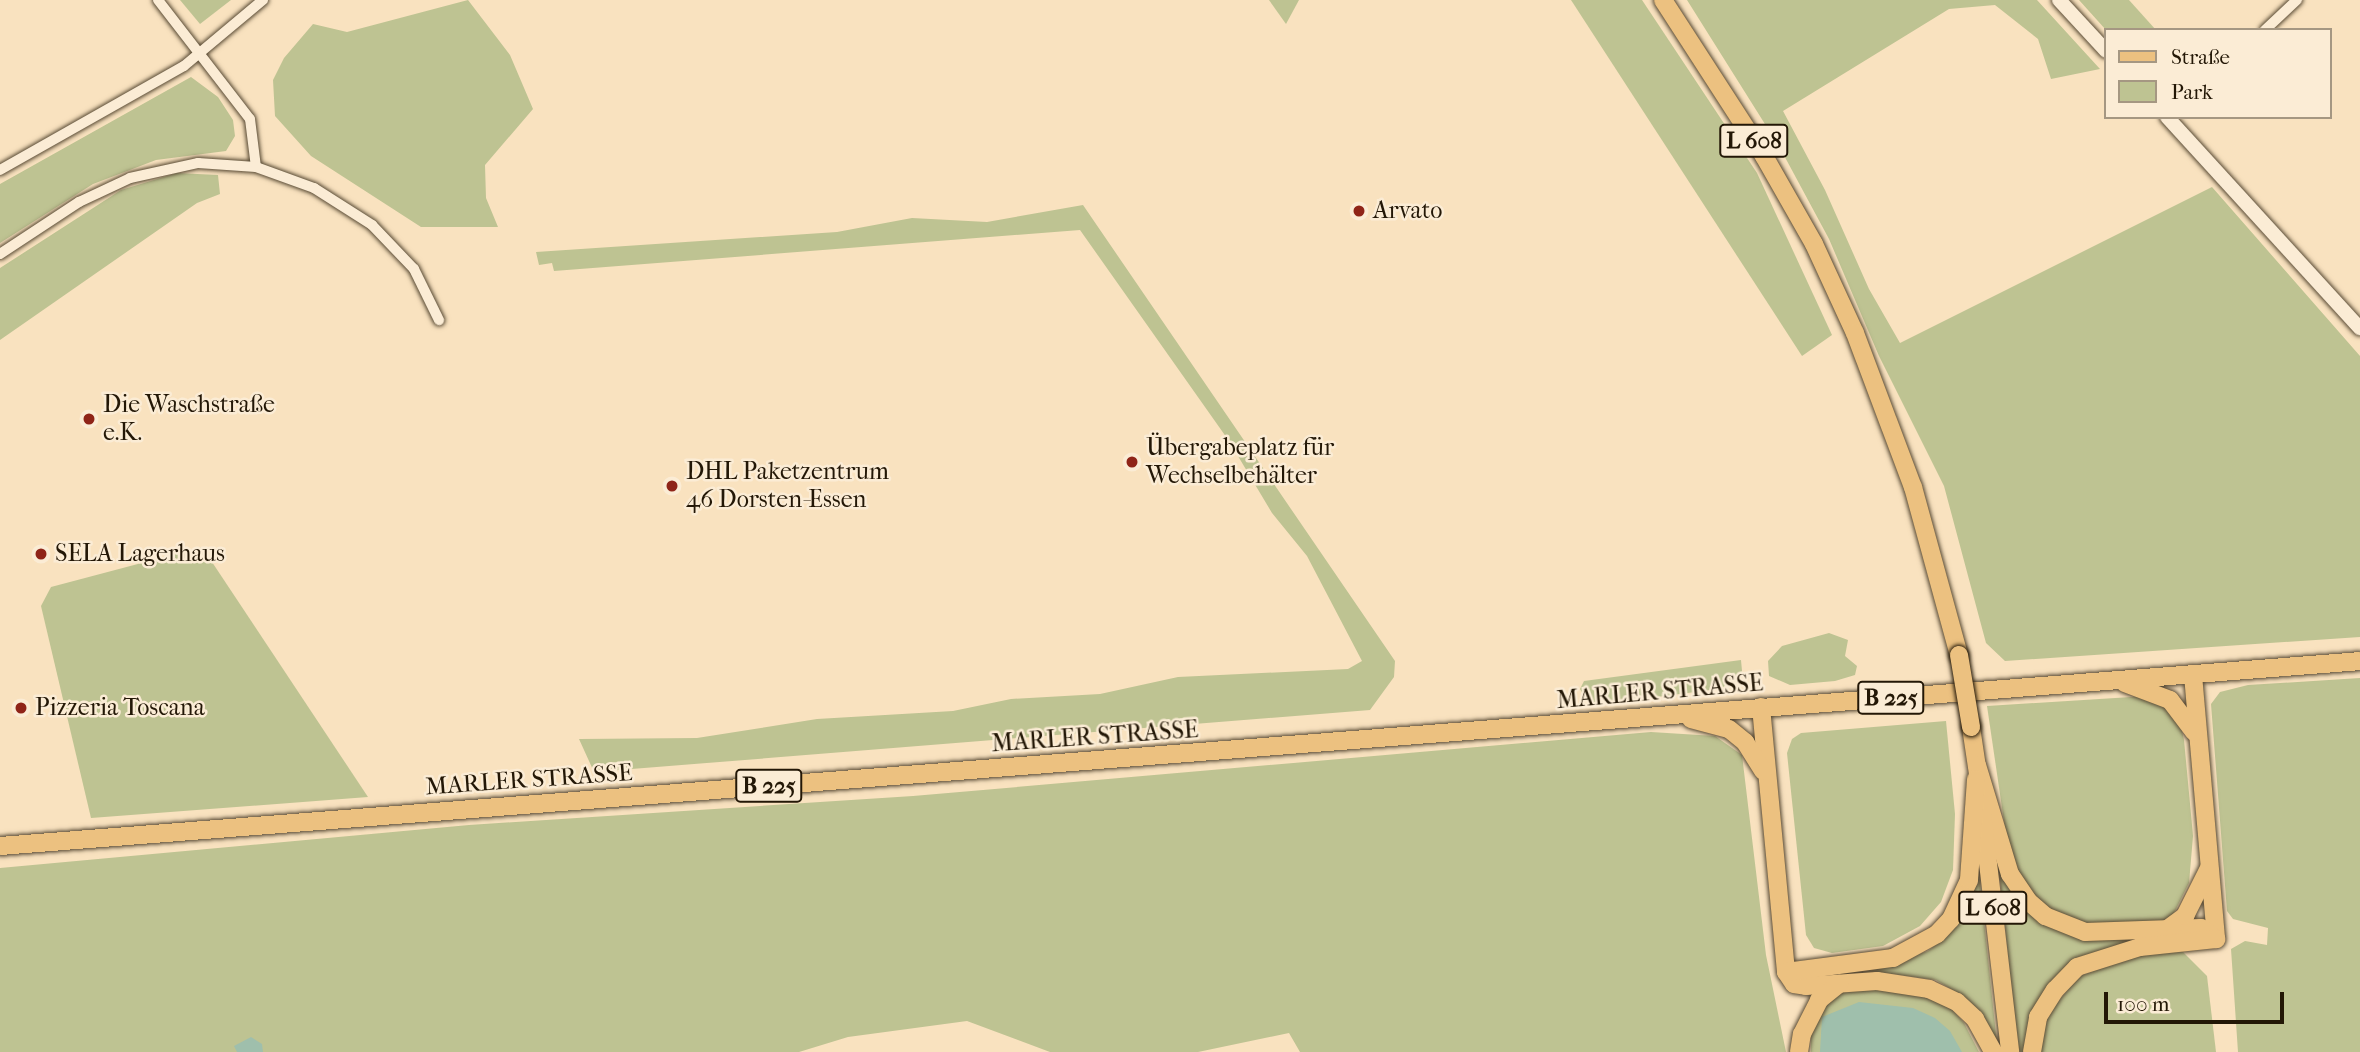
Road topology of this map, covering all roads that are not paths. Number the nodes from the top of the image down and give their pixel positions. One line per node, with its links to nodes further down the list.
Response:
1 (158, 0): 8 (street)
2 (263, 0): 8 (street)
3 (1663, 0): 21 (main road, L 608, bridge)
4 (2059, 0): 7 (street)
5 (2297, 0): 6 (street)
6 (2267, 28)
7 (2104, 49)
8 (201, 52): 10 (street); 11 (street)
9 (2170, 119): 14 (street)
10 (256, 167): 12 (street); 13 (street)
11 (0, 170)
12 (0, 254)
13 (439, 320)
14 (2360, 328)
15 (2360, 661): 16 (main road, B 225)
16 (2193, 675): 17 (main road, MARLER STRASSE / B 225); 20 (main road)
17 (2115, 681): 18 (main road, MARLER STRASSE / B 225); 20 (main road)
18 (1761, 707): 19 (main road, MARLER STRASSE / B 225); 22 (main road)
19 (1671, 716): 22 (main road); 23 (main road, MARLER STRASSE / B 225)
20 (2195, 735): 24 (main road)
21 (1977, 765): 25 (main road); 27 (main road); 31 (main road, L 608)
22 (1768, 781): 27 (main road)
23 (0, 846)
24 (2209, 868): 25 (main road); 26 (main road)
25 (2166, 930): 26 (main road)
26 (2216, 939): 32 (main road)
27 (1786, 972): 28 (main road)
28 (1839, 984): 29 (main road); 30 (main road)
29 (1799, 1052)
30 (1993, 1052)
31 (2010, 1052)
32 (2032, 1052)

